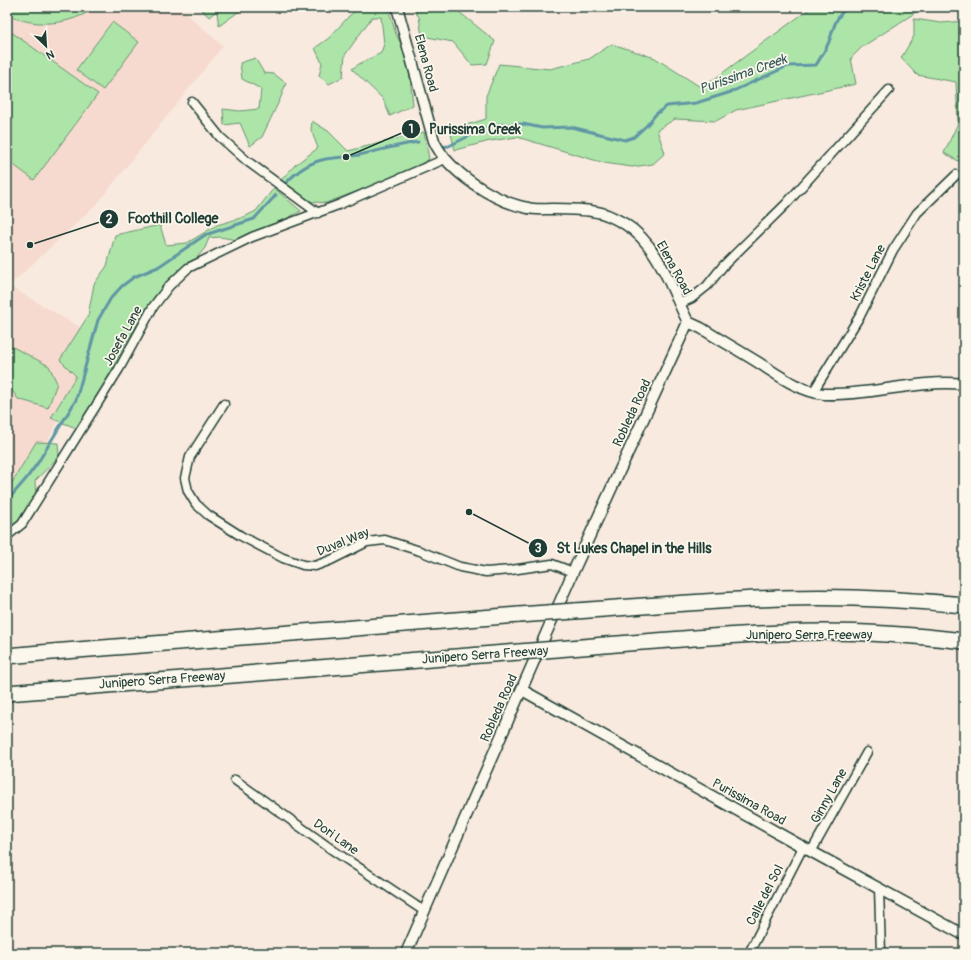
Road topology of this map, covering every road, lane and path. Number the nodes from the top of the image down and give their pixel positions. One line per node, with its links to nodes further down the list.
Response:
1 (398, 7): 4 (street, Elena Road)
2 (889, 90): 7 (street)
3 (192, 102): 6 (street)
4 (445, 159): 6 (street, Josefa Lane); 7 (street, Elena Road)
5 (956, 175): 10 (street, Kriste Lane)
6 (318, 213): 12 (street, Josefa Lane)
7 (679, 304): 8 (street, Elena Road)
8 (688, 322): 10 (street); 13 (street, Robleda Road)
9 (964, 384): 10 (street)
10 (813, 392)
11 (224, 404): 13 (street, Duval Way)
12 (7, 536)
13 (573, 572): 17 (street, Robleda Road)
14 (964, 606): 16 (highway, bridge)
15 (964, 641): 18 (highway, Junipero Serra Freeway, bridge)
16 (7, 656)
17 (522, 690): 21 (street, Purissima Road); 23 (street, Robleda Road)
18 (7, 693)
19 (867, 752): 21 (street, Ginny Lane)
20 (235, 780): 23 (street, Dori Lane)
21 (807, 849): 22 (street, Purissima Road); 26 (street, Calle del Sol)
22 (879, 888): 24 (street, Purissima Road); 27 (street)
23 (424, 912): 25 (street, Robleda Road)
24 (964, 935)
25 (406, 953)
26 (748, 953)
27 (881, 953)

